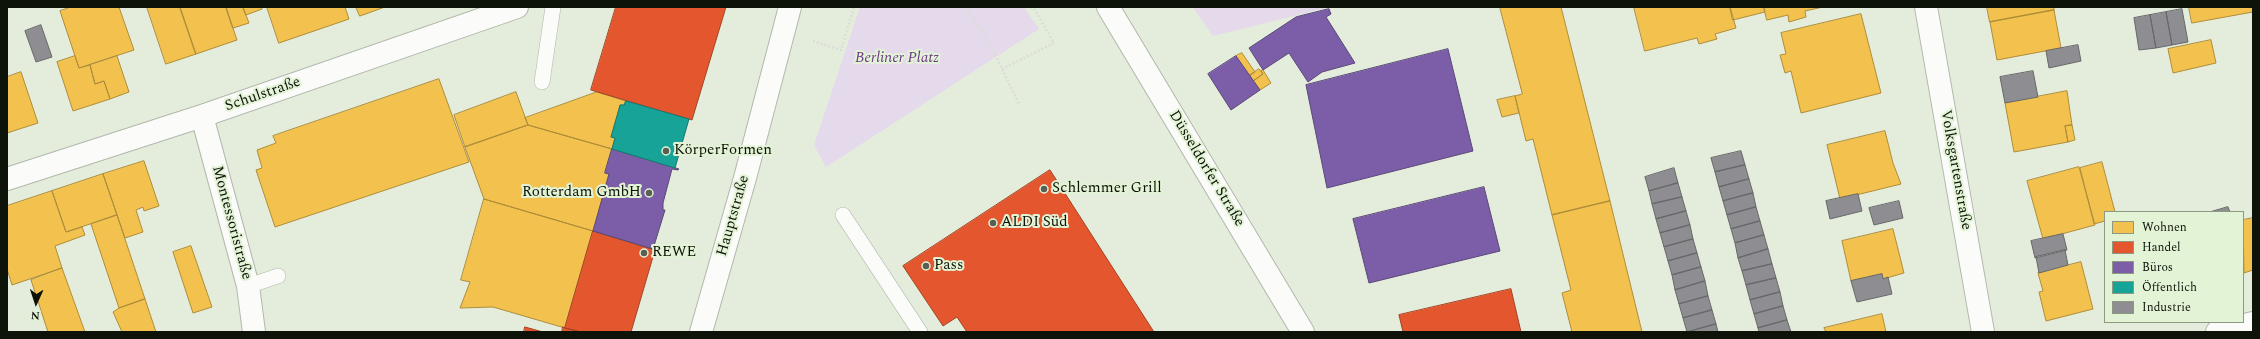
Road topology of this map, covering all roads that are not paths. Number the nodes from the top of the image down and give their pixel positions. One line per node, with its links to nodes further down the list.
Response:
1 (517, 7): 7 (street, Schulstraße)
2 (553, 7): 6 (lane)
3 (790, 7): 14 (street, Hauptstraße)
4 (1108, 7): 16 (street, Düsseldorfer Straße)
5 (1926, 7): 17 (street, Volksgartenstraße)
6 (542, 82)
7 (202, 116): 8 (street, Schulstraße); 11 (street, Montessoristraße)
8 (7, 179)
9 (843, 215): 15 (lane)
10 (278, 276): 11 (lane)
11 (248, 286): 13 (street, Montessoristraße)
12 (2253, 323): 18 (street)
13 (254, 332)
14 (701, 332)
15 (920, 332)
16 (1304, 332)
17 (1984, 332)
18 (2216, 332)

